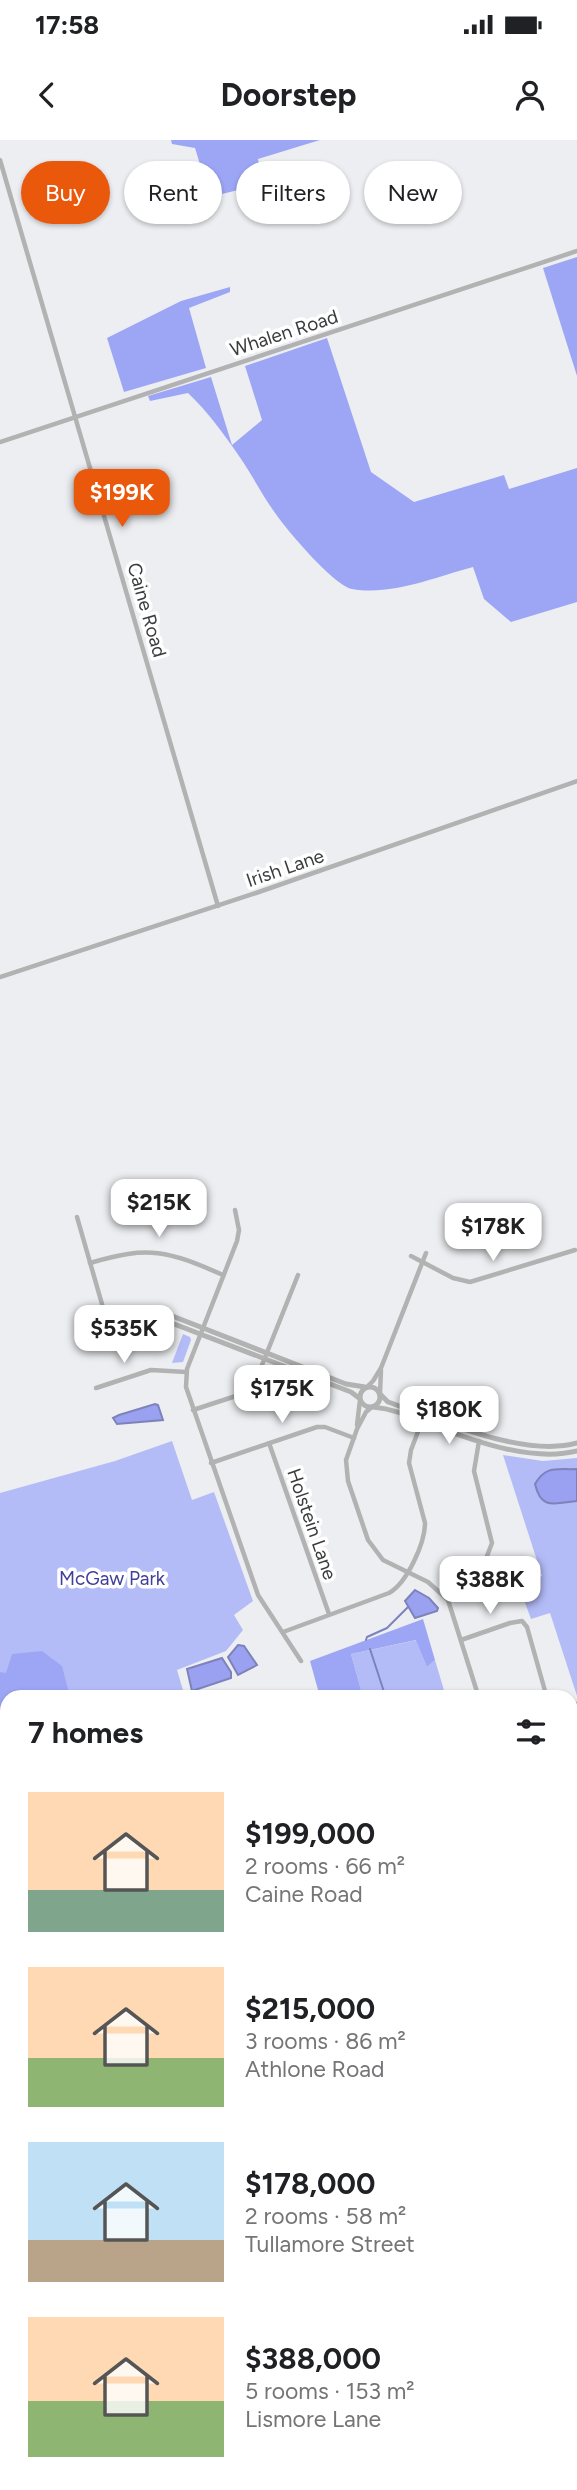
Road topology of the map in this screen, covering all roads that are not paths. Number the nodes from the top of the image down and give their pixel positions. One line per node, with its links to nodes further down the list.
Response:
1 (0, 160): 3 (street, Caine Road)
2 (577, 251): 3 (street, Whalen Road)
3 (76, 418): 4 (street, Whalen Road); 6 (street, Caine Road)
4 (0, 442)
5 (577, 781): 6 (street, Irish Lane)
6 (218, 906): 7 (street, Irish Lane)
7 (0, 978)
8 (234, 1210): 15 (street)
9 (77, 1217): 14 (street)
10 (575, 1250): 13 (street)
11 (426, 1254): 13 (street)
12 (411, 1256): 13 (street)
13 (423, 1262): 25 (street)
14 (90, 1263): 15 (street); 18 (street)
15 (223, 1275): 20 (street)
16 (298, 1275): 22 (street)
17 (157, 1314): 18 (street); 19 (street); 20 (street); 21 (street)
18 (105, 1318): 19 (street); 19 (street)
19 (108, 1325)
20 (203, 1327): 21 (street); 22 (street)
21 (200, 1335): 23 (street); 26 (street)
22 (268, 1353): 23 (street); 24 (street)
23 (265, 1360): 27 (street); 33 (street)
24 (305, 1367): 27 (street); 28 (street)
25 (381, 1368): 28 (street); 30 (street)
26 (186, 1371): 29 (street); 33 (street)
27 (302, 1374): 31 (street)
28 (366, 1387): 30 (street); 31 (street)
29 (96, 1388)
30 (380, 1394): 32 (street); 36 (street)
31 (360, 1399): 32 (street); 35 (street)
32 (373, 1407): 34 (street); 35 (street)
33 (193, 1410): 43 (street)
34 (422, 1421): 38 (street); 44 (street)
35 (357, 1429): 37 (street)
36 (481, 1435): 38 (street); 41 (street)
37 (354, 1438): 39 (street); 44 (street)
38 (479, 1442): 41 (street); 45 (street)
39 (269, 1443): 43 (street); 46 (street, Holstein Lane)
40 (577, 1443): 41 (street)
41 (567, 1449): 42 (street)
42 (577, 1451)
43 (211, 1463): 47 (street)
44 (408, 1572): 45 (street); 46 (street)
45 (448, 1600): 48 (street)
46 (329, 1614): 47 (street)
47 (283, 1632): 49 (street)
48 (461, 1640): 50 (street); 51 (street)
49 (301, 1661)
50 (477, 1690)
51 (545, 1690)

